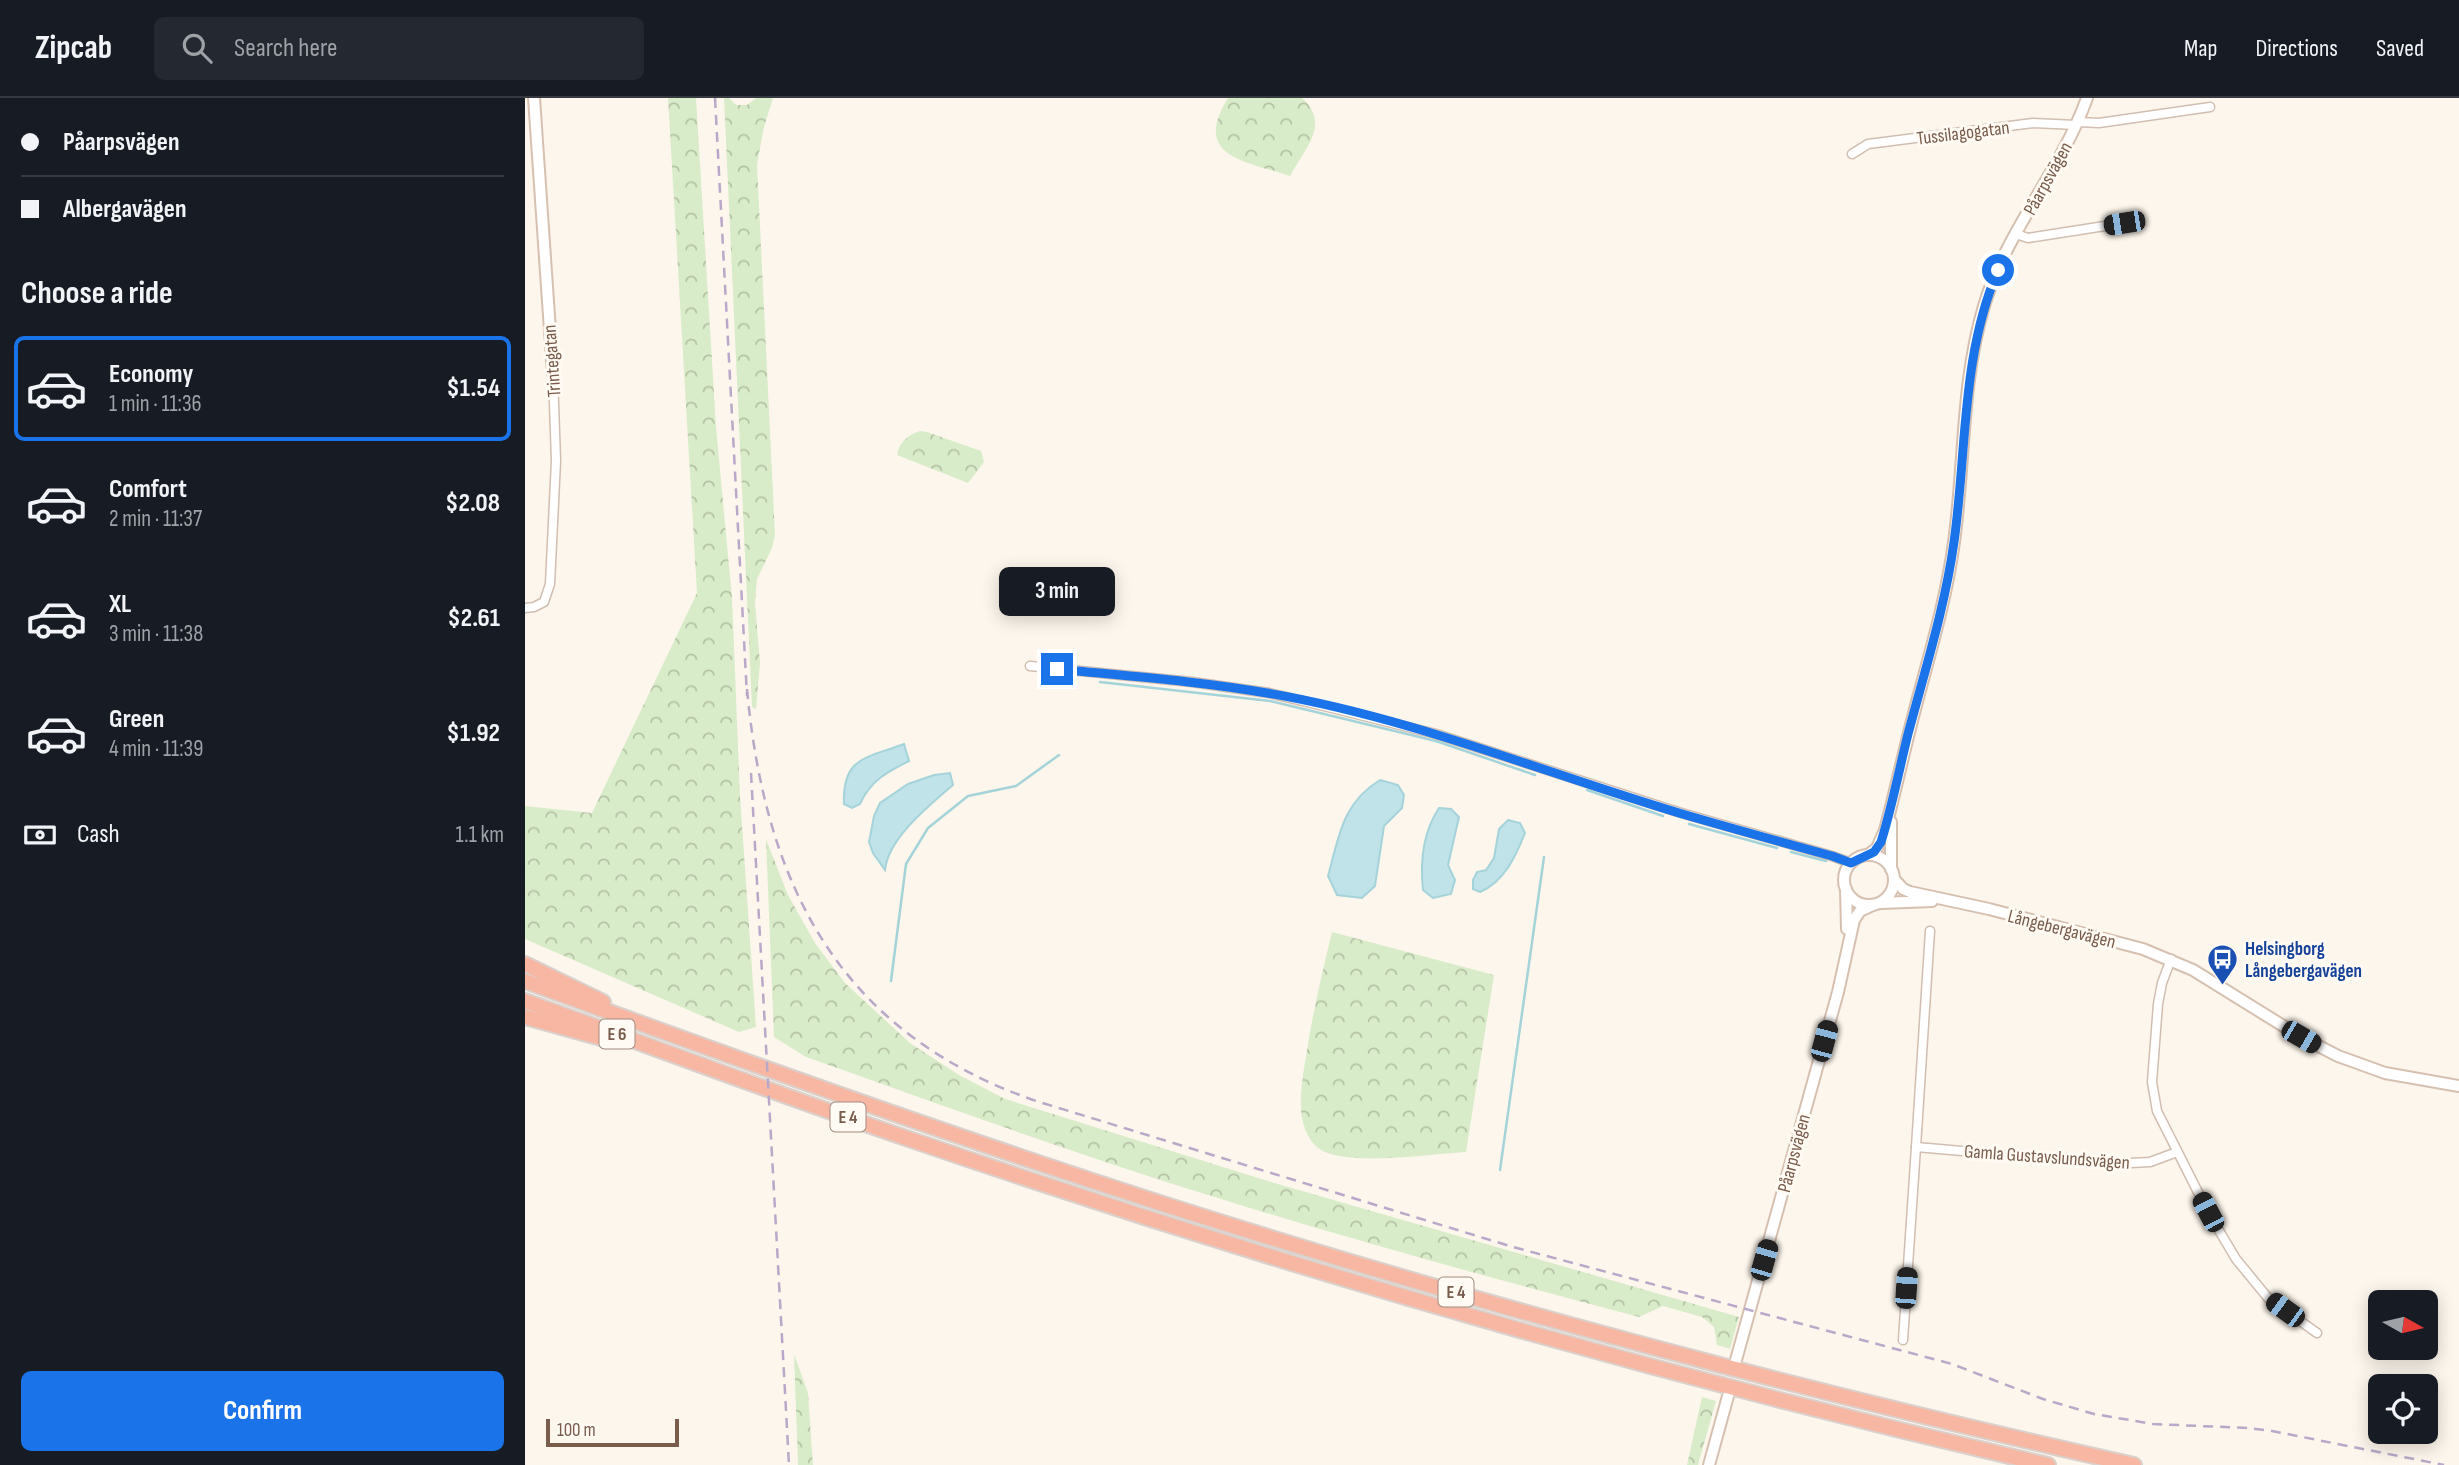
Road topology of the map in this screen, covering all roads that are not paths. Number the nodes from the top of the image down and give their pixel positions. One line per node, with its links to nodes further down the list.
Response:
1 (534, 98): 8 (street, Trintegatan)
2 (2087, 98): 4 (street, Påarpsvägen)
3 (2210, 107): 4 (street, Påarpsvägen)
4 (2077, 124): 5 (street, Tussilagogatan); 7 (street, Påarpsvägen)
5 (1852, 154)
6 (2124, 223): 7 (street, Påarpsvägen)
7 (2015, 234): 11 (street, Påarpsvägen)
8 (553, 374): 9 (street, Trintegatan)
9 (525, 608)
10 (1030, 666): 13 (street)
11 (1891, 805): 12 (street, Påarpsvägen); 14 (street, Påarpsvägen)
12 (1868, 855): 13 (street); 14 (street)
13 (1851, 863): 15 (street)
14 (1893, 874): 16 (street, Långebergavägen); 17 (street)
15 (1846, 887): 17 (street); 19 (street, Påarpsvägen)
16 (1952, 901): 17 (street, Långebergavägen); 20 (street, Långebergavägen)
17 (1876, 904): 19 (street, Påarpsvägen)
18 (1930, 932): 28 (street)
19 (1847, 945): 32 (street, Påarpsvägen)
20 (2171, 959): 27 (street, Långebergavägen); 29 (street)
21 (525, 964): 25 (highway, E 4)
22 (525, 981): 25 (highway, E 6)
23 (525, 1001): 26 (highway, E 6)
24 (525, 1017): 26 (highway, E 4)
25 (667, 1034): 36 (highway, E 4)
26 (709, 1068): 35 (highway, E 4)
27 (2459, 1086)
28 (1916, 1147): 29 (street, Gamla Gustavslundsvägen); 31 (street)
29 (2177, 1152): 30 (street)
30 (2317, 1333)
31 (1903, 1340)
32 (1736, 1360)
33 (1728, 1396): 34 (street)
34 (1709, 1465)
35 (2047, 1465)
36 (2134, 1465)

